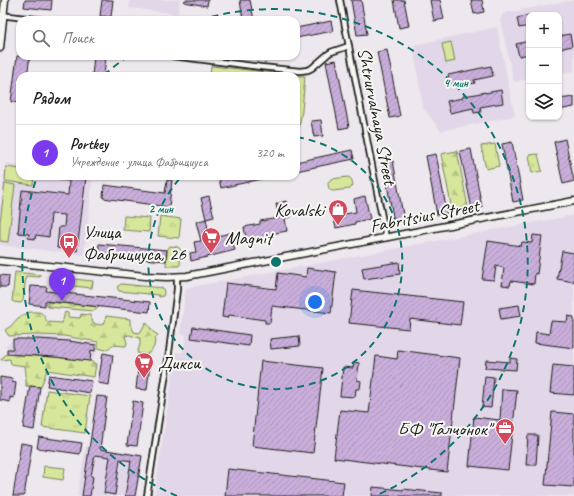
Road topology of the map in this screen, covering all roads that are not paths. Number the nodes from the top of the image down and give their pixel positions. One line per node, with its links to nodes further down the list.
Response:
1 (5, 0): 3 (main road)
2 (340, 0): 5 (street, Shtrurvalnaya Street)
3 (2, 15): 4 (street); 6 (main road)
4 (16, 17)
5 (349, 46): 7 (street); 9 (street, Shtrurvalnaya Street)
6 (0, 48)
7 (205, 60)
8 (574, 201): 9 (main road, Fabritsius Street)
9 (386, 238): 11 (main road, Fabritsius Street)
10 (0, 261): 11 (main road)
11 (177, 277): 12 (street)
12 (147, 496)

